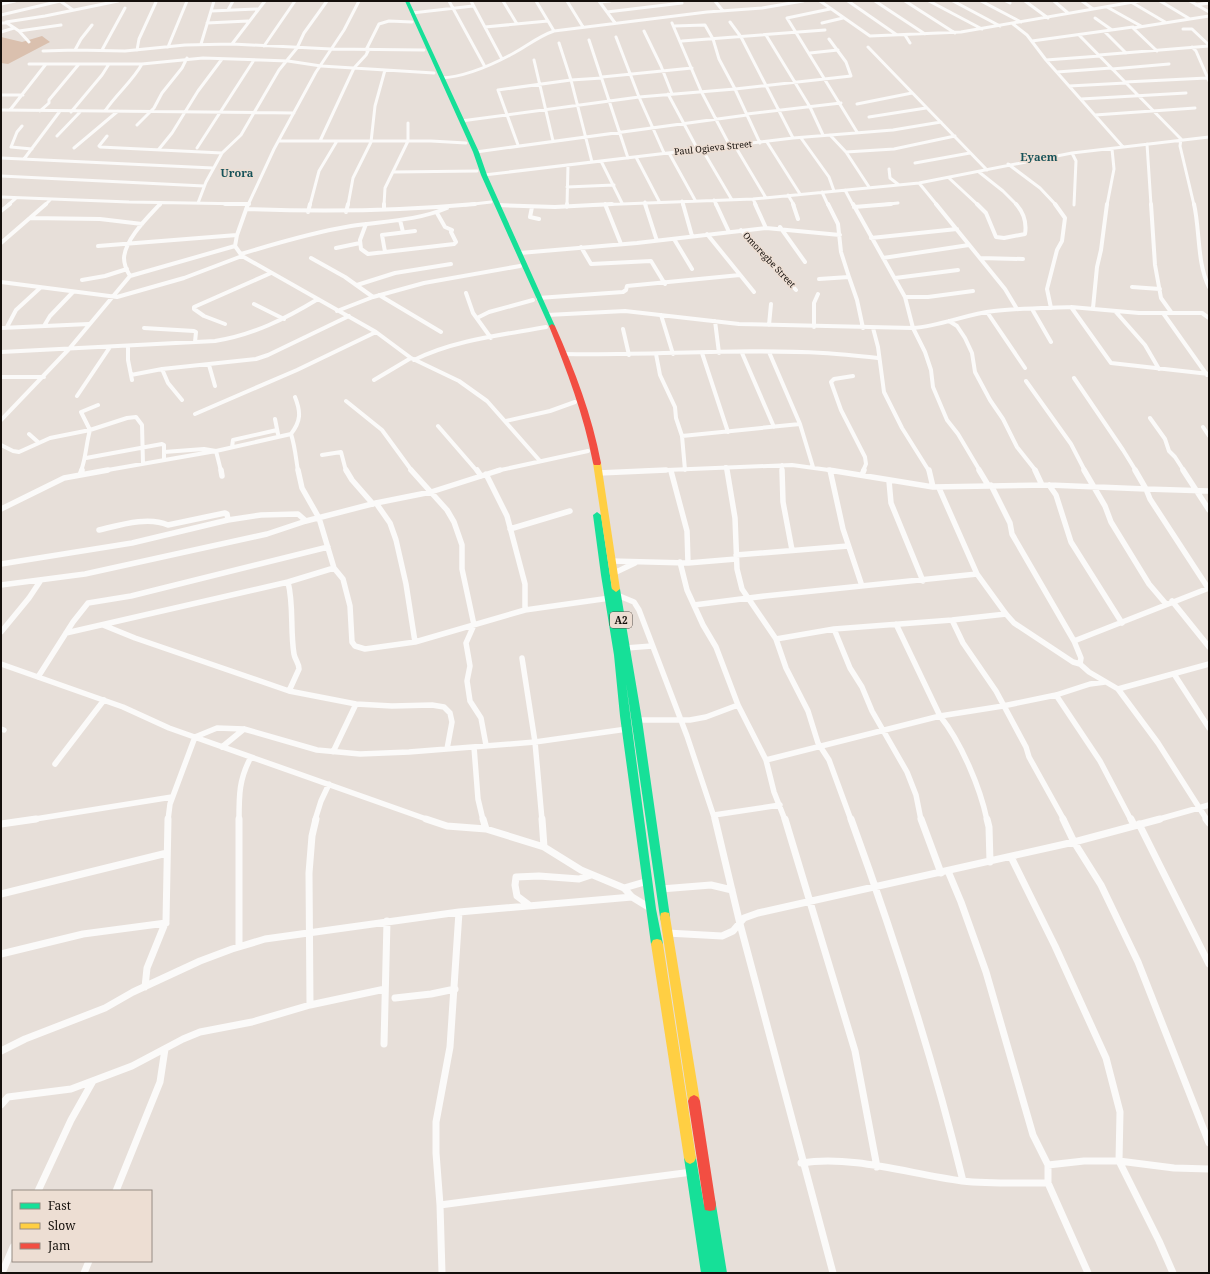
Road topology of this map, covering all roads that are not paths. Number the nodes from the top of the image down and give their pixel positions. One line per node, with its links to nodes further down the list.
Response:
1 (15, 1): 42 (street)
2 (60, 1): 52 (street); 59 (street)
3 (118, 1): 52 (street)
4 (187, 1): 120 (street)
5 (214, 1): 54 (street)
6 (232, 1): 53 (street)
7 (265, 1): 48 (street)
8 (295, 1): 119 (street)
9 (327, 1): 123 (street)
10 (359, 1): 124 (street)
11 (403, 1): 63 (highway, A2)
12 (407, 1): 63 (highway, A2)
13 (449, 1): 49 (street)
14 (471, 1): 45 (street)
15 (503, 1): 79 (street)
16 (536, 1): 70 (street)
17 (567, 1): 87 (street)
18 (610, 1): 37 (street)
19 (716, 1): 55 (street)
20 (803, 1): 55 (street)
21 (820, 1): 50 (street)
22 (848, 1): 103 (street)
23 (875, 1): 101 (street)
24 (905, 1): 100 (street)
25 (929, 1): 90 (street)
26 (954, 1): 84 (street)
27 (981, 1): 73 (street)
28 (1006, 1): 40 (street)
29 (1025, 1): 65 (street)
30 (1054, 1): 58 (street)
31 (1082, 1): 51 (street)
32 (1111, 1): 43 (street)
33 (1139, 1): 39 (street)
34 (1160, 1): 67 (street)
35 (1190, 1): 44 (street)
36 (156, 2): 128 (street)
37 (600, 2): 56 (street)
38 (681, 2): 56 (street); 60 (street)
39 (1131, 2): 43 (street); 74 (street)
40 (1010, 3)
41 (1209, 3): 44 (street)
42 (1, 4)
43 (1119, 5): 46 (street)
44 (1196, 5): 57 (street)
45 (474, 6): 49 (street); 86 (street)
46 (1107, 7): 51 (street); 85 (street)
47 (126, 8): 127 (street)
48 (257, 9): 53 (street); 69 (street)
49 (452, 9): 63 (street); 149 (street)
50 (830, 9): 64 (street); 99 (street)
51 (1093, 9): 58 (street)
52 (73, 10): 71 (street)
53 (228, 10): 54 (street)
54 (211, 11): 76 (street)
55 (724, 11): 60 (street)
56 (607, 12): 77 (street)
57 (1209, 12)
58 (1068, 13): 65 (street)
59 (1, 15)
60 (681, 16): 61 (street)
61 (669, 17): 77 (street); 83 (street)
62 (1207, 17): 67 (street); 68 (street)
63 (412, 18): 125 (street); 129 (highway, A2); 158 (highway, A2)
64 (843, 18): 78 (street); 103 (street)
65 (1048, 18): 73 (street)
66 (1095, 18): 93 (street)
67 (1190, 19): 74 (street)
68 (1209, 20)
69 (248, 21): 76 (street); 117 (street)
70 (548, 21): 79 (street); 95 (street)
71 (6, 22): 75 (street); 89 (street)
72 (730, 22): 107 (street)
73 (1022, 22): 80 (street)
74 (1165, 22): 85 (street)
75 (1, 23)
76 (208, 23): 116 (street)
77 (615, 23): 87 (street)
78 (822, 23)
79 (517, 24): 86 (street)
80 (1013, 24): 84 (street); 112 (street)
81 (61, 25): 94 (street)
82 (92, 25): 126 (street)
83 (674, 26): 108 (street); 111 (street)
84 (1000, 26): 90 (street)
85 (1140, 26): 88 (street)
86 (485, 27): 138 (street)
87 (583, 27): 95 (street)
88 (1134, 27): 93 (street); 132 (street)
89 (14, 28): 94 (street); 98 (street)
90 (982, 29): 100 (street)
91 (1183, 29): 118 (street)
92 (826, 30): 99 (street)
93 (1113, 30): 97 (street)
94 (18, 31): 113 (street)
95 (554, 31): 138 (street)
96 (644, 31): 155 (street)
97 (1104, 31): 105 (street); 134 (street)
98 (1, 32)
99 (797, 32): 102 (street); 133 (street)
100 (954, 33): 101 (street)
101 (925, 34): 104 (street)
102 (766, 35): 107 (street); 163 (street)
103 (897, 35): 104 (street)
104 (905, 35): 114 (street)
105 (1079, 36): 112 (street); 135 (street)
106 (616, 37): 157 (street)
107 (741, 37): 108 (street); 167 (street)
108 (713, 38): 111 (street); 169 (street)
109 (829, 39): 130 (street)
110 (589, 40): 159 (street)
111 (682, 41): 152 (street)
112 (1032, 41): 141 (street)
113 (29, 42)
114 (910, 42)
115 (559, 43): 162 (street)
116 (201, 44): 117 (street); 120 (street)
117 (232, 44): 119 (street)
118 (1209, 45): 122 (street)
119 (264, 46): 123 (street)
120 (168, 47): 128 (street)
121 (868, 47): 171 (street)
122 (1192, 47): 132 (street); 161 (street)
123 (297, 48): 124 (street); 142 (street)
124 (330, 49): 125 (street); 150 (street)
125 (367, 49): 129 (street); 151 (street)
126 (75, 50): 127 (street); 131 (street)
127 (102, 50): 128 (street)
128 (137, 50)
129 (424, 50): 158 (highway, A2)
130 (838, 50): 133 (street); 160 (street)
131 (43, 51)
132 (1157, 51): 134 (street)
133 (810, 53): 160 (street)
134 (1126, 53): 135 (street)
135 (1099, 56): 141 (street); 153 (street)
136 (187, 58): 137 (street); 147 (street); 197 (street)
137 (222, 59): 139 (street); 198 (street)
138 (502, 59): 149 (street)
139 (254, 60): 142 (street); 199 (street)
140 (534, 60): 166 (street)
141 (1046, 60): 156 (street)
142 (288, 61): 150 (street); 200 (street)
143 (29, 64): 144 (street)
144 (46, 64): 145 (street); 175 (street)
145 (79, 64): 146 (street); 189 (street)
146 (109, 64): 147 (street); 195 (street)
147 (142, 64): 191 (street)
148 (1169, 64): 153 (street)
149 (484, 65): 158 (street)
150 (321, 66): 151 (street); 201 (street)
151 (354, 68): 154 (street); 227 (street)
152 (692, 68): 155 (street); 170 (street)
153 (1111, 69): 156 (street); 165 (street)
154 (385, 70): 158 (street); 231 (street)
155 (662, 70): 157 (street); 173 (street)
156 (1057, 72): 168 (street)
157 (631, 74): 159 (street); 177 (street)
158 (438, 75): 207 (highway, A2); 233 (highway, A2)
159 (602, 77): 162 (street); 179 (street)
160 (825, 78): 163 (street); 180 (street)
161 (1207, 78): 164 (street); 165 (street)
162 (571, 80): 166 (street); 182 (street)
163 (795, 82): 167 (street); 183 (street)
164 (1209, 82)
165 (1125, 83): 168 (street); 176 (street)
166 (540, 85): 193 (street); 204 (street)
167 (765, 85): 169 (street); 188 (street)
168 (1069, 86): 178 (street)
169 (736, 89): 170 (street); 202 (street)
170 (702, 92): 173 (street); 206 (street)
171 (912, 93): 181 (street); 184 (street)
172 (1186, 93): 176 (street)
173 (670, 94): 177 (street); 210 (street)
174 (1, 95): 175 (street)
175 (22, 95): 187 (street)
176 (1139, 96): 178 (street); 194 (street)
177 (639, 98): 179 (street); 213 (street)
178 (1081, 99): 203 (street)
179 (609, 102): 182 (street); 214 (street)
180 (841, 103): 183 (street); 215 (street)
181 (857, 104)
182 (577, 106): 193 (street); 220 (street)
183 (810, 107): 188 (street); 216 (street)
184 (926, 108): 205 (street); 208 (street)
185 (1195, 108): 194 (street)
186 (1, 110): 187 (street)
187 (10, 110): 189 (street)
188 (778, 110): 202 (street); 223 (street)
189 (40, 111): 190 (street)
190 (60, 111): 195 (street); 242 (street)
191 (105, 111): 192 (street); 196 (street)
192 (118, 111): 197 (street); 240 (street)
193 (545, 111): 204 (street); 229 (street)
194 (1153, 111): 203 (street); 225 (street)
195 (71, 112): 196 (street)
196 (80, 112): 218 (street)
197 (152, 112): 198 (street); 211 (street)
198 (185, 112): 199 (street); 243 (street)
199 (220, 112): 200 (street); 241 (street)
200 (253, 113): 201 (street); 249 (street)
201 (294, 113): 226 (street)
202 (746, 115): 206 (street); 234 (street)
203 (1095, 115): 239 (street)
204 (507, 116): 207 (street); 236 (street)
205 (869, 118)
206 (716, 119): 210 (street); 237 (street)
207 (461, 121): 246 (highway, A2)
208 (941, 122): 215 (street, Paul Ogieva Street); 221 (street)
209 (408, 123): 228 (street)
210 (684, 124): 213 (street); 244 (street)
211 (137, 125)
212 (22, 126): 242 (street)
213 (653, 127): 214 (street); 250 (street)
214 (619, 132): 220 (street); 255 (street)
215 (857, 132): 217 (street, Paul Ogieva Street)
216 (823, 135): 217 (street, Paul Ogieva Street); 224 (street, Paul Ogieva Street)
217 (830, 135): 248 (street)
218 (57, 136)
219 (107, 136): 243 (street)
220 (586, 136): 229 (street); 258 (street)
221 (955, 136): 248 (street); 251 (street)
222 (1209, 137): 225 (street)
223 (793, 138): 224 (street, Paul Ogieva Street); 232 (street, Paul Ogieva Street)
224 (801, 138): 277 (street)
225 (1181, 139): 235 (street); 363 (street)
226 (279, 141): 227 (street); 296 (street)
227 (320, 141): 230 (street)
228 (408, 141): 231 (street); 233 (street); 265 (street)
229 (553, 141): 236 (street)
230 (337, 142): 231 (street); 307 (street)
231 (371, 142): 308 (street)
232 (767, 142): 234 (street, Paul Ogieva Street); 279 (street)
233 (466, 143): 267 (highway, A2)
234 (760, 143): 238 (street, Paul Ogieva Street)
235 (1147, 144): 239 (street); 365 (street)
236 (518, 145): 246 (street)
237 (730, 146): 238 (street, Paul Ogieva Street); 244 (street, Paul Ogieva Street)
238 (736, 146): 283 (street)
239 (1123, 147): 245 (street)
240 (74, 148)
241 (197, 148)
242 (32, 149): 256 (street)
243 (159, 149): 249 (street)
244 (700, 149): 247 (street, Paul Ogieva Street); 288 (street)
245 (1112, 149): 252 (street); 382 (street)
246 (476, 152): 267 (highway, A2)
247 (669, 152): 250 (street, Paul Ogieva Street); 286 (street)
248 (846, 152): 275 (street)
249 (222, 153): 262 (street)
250 (664, 153): 253 (street, Paul Ogieva Street)
251 (970, 153): 259 (street); 264 (street)
252 (1072, 153): 260 (street); 299 (street)
253 (636, 157): 255 (street, Paul Ogieva Street); 289 (street)
254 (1, 158): 256 (street)
255 (628, 158): 257 (street, Paul Ogieva Street)
256 (24, 159): 262 (street)
257 (601, 161): 258 (street, Paul Ogieva Street); 271 (street)
258 (592, 162): 261 (street, Paul Ogieva Street)
259 (915, 163)
260 (1008, 164): 264 (street); 381 (street)
261 (568, 165): 267 (street, Paul Ogieva Street); 274 (street)
262 (213, 168): 273 (street)
263 (889, 169): 272 (street)
264 (987, 170): 266 (street)
265 (394, 172): 267 (street, Paul Ogieva Street); 305 (street)
266 (979, 172): 269 (street); 269 (street)
267 (481, 173): 297 (highway, A2)
268 (1, 176): 273 (street)
269 (949, 178): 270 (street)
270 (919, 183): 272 (street); 318 (street)
271 (614, 185): 274 (street); 294 (street)
272 (899, 185): 275 (street)
273 (204, 186): 293 (street)
274 (567, 187): 302 (street)
275 (869, 187): 276 (street)
276 (845, 190): 277 (street); 303 (street)
277 (834, 191): 278 (street)
278 (822, 192): 279 (street); 325 (street)
279 (800, 194): 280 (street)
280 (788, 195): 283 (street); 312 (street)
281 (1, 197): 282 (street)
282 (16, 198): 284 (street); 306 (street)
283 (766, 198): 285 (street)
284 (51, 199): 292 (street); 310 (street)
285 (753, 199): 288 (street); 317 (street)
286 (695, 200): 287 (street); 290 (street)
287 (714, 200): 288 (street); 322 (street)
288 (732, 200)
289 (659, 201): 290 (street); 291 (street)
290 (682, 201): 326 (street)
291 (646, 202): 294 (street); 329 (street)
292 (161, 203): 293 (street); 314 (street)
293 (198, 203): 296 (street)
294 (622, 203): 298 (street)
295 (898, 203): 303 (street)
296 (249, 204): 304 (street)
297 (494, 204): 300 (street); 301 (street); 340 (highway, A2); 348 (highway, A2)
298 (605, 204): 302 (street); 333 (street)
299 (1074, 205)
300 (449, 207): 305 (street); 309 (street)
301 (532, 207): 302 (street); 311 (street)
302 (567, 207)
303 (854, 207): 327 (street)
304 (246, 209): 307 (street); 324 (street)
305 (384, 209): 308 (street)
306 (1, 211)
307 (308, 212): 308 (street)
308 (346, 212)
309 (437, 213): 313 (street); 339 (street)
310 (30, 218): 314 (street); 330 (street)
311 (539, 219)
312 (798, 219)
313 (400, 220): 315 (street); 321 (street)
314 (142, 224): 332 (street)
315 (366, 224): 331 (street); 341 (street)
316 (780, 227): 317 (street); 325 (street); 346 (street)
317 (766, 228): 319 (street)
318 (957, 229): 327 (street); 334 (street)
319 (741, 230): 322 (street); 366 (street, Omoregbe Street)
320 (416, 231): 321 (street)
321 (403, 232): 339 (street)
322 (729, 232): 323 (street)
323 (707, 234): 326 (street); 353 (street)
324 (237, 235): 332 (street); 336 (street)
325 (840, 235): 355 (street)
326 (692, 236): 328 (street)
327 (871, 238): 343 (street)
328 (674, 239): 329 (street); 350 (street)
329 (657, 241): 333 (street)
330 (1, 243)
331 (360, 243): 338 (street); 339 (street)
332 (130, 244): 335 (street); 349 (street)
333 (621, 244): 337 (street)
334 (969, 245): 343 (street); 344 (street)
335 (98, 246)
336 (235, 246): 341 (street); 354 (street)
337 (581, 247): 340 (street); 360 (street)
338 (336, 248)
339 (385, 252)
340 (520, 253): 377 (highway, A2)
341 (242, 255): 352 (street); 375 (street)
342 (311, 258): 361 (street)
343 (883, 258): 357 (street)
344 (980, 258): 345 (street); 383 (street)
345 (1023, 259)
346 (806, 262)
347 (451, 264): 361 (street)
348 (520, 266): 372 (street); 377 (highway, A2)
349 (127, 269): 354 (street); 358 (street)
350 (692, 269)
351 (958, 270): 357 (street)
352 (271, 273): 376 (street); 401 (street)
353 (740, 275): 360 (street); 369 (street)
354 (130, 276): 375 (street)
355 (849, 277): 356 (street); 409 (street)
356 (820, 278)
357 (895, 278): 374 (street)
358 (82, 280)
359 (2, 283): 364 (street)
360 (665, 284): 377 (street)
361 (357, 285): 373 (street)
362 (1132, 287): 365 (street)
363 (1209, 287)
364 (40, 288): 368 (street); 404 (street)
365 (1160, 289): 388 (street)
366 (796, 290)
367 (973, 291): 374 (street)
368 (73, 292): 375 (street); 403 (street)
369 (754, 292)
370 (466, 293): 395 (street)
371 (818, 294): 406 (street)
372 (379, 295): 373 (street); 414 (street)
373 (373, 297): 385 (street)
374 (905, 297): 411 (street)
375 (111, 298): 400 (street)
376 (318, 299): 385 (street); 397 (street)
377 (536, 299): 392 (highway, A2); 395 (street); 405 (highway, A2)
378 (254, 304): 397 (street)
379 (771, 304): 402 (street)
380 (1071, 307): 381 (street); 382 (street); 435 (street)
381 (1051, 308): 384 (street)
382 (1093, 308): 386 (street)
383 (1017, 309): 384 (street); 387 (street)
384 (1032, 309): 417 (street)
385 (337, 311): 394 (street)
386 (1115, 311): 390 (street); 435 (street)
387 (987, 312): 399 (street); 433 (street)
388 (1171, 312): 390 (street); 391 (street)
389 (1209, 312): 391 (street)
390 (1163, 313): 437 (street)
391 (1202, 313): 396 (street)
392 (547, 314): 393 (street); 426 (highway, A2)
393 (661, 315): 398 (street); 428 (street)
394 (349, 316): 413 (street); 432 (street)
395 (477, 318): 415 (street)
396 (1209, 318)
397 (284, 319): 416 (street)
398 (715, 321): 402 (street); 424 (street)
399 (949, 321): 411 (street); 498 (street)
400 (89, 324): 403 (street); 420 (street)
401 (225, 324)
402 (769, 325): 406 (street)
403 (44, 326): 404 (street)
404 (7, 327): 407 (street)
405 (546, 327): 415 (street); 450 (highway, A2)
406 (814, 327): 409 (street)
407 (1, 328)
408 (144, 328): 416 (street)
409 (863, 328): 410 (street)
410 (873, 328): 411 (street); 430 (street)
411 (913, 328): 497 (street)
412 (623, 329): 429 (street)
413 (376, 332): 431 (street); 452 (street)
414 (441, 332)
415 (491, 338): 431 (street)
416 (195, 342): 418 (street)
417 (1051, 342)
418 (128, 346): 419 (street); 436 (street)
419 (110, 347): 420 (street); 446 (street)
420 (70, 349): 421 (street); 440 (street)
421 (1, 352)
422 (702, 352): 424 (street); 428 (street); 462 (street)
423 (769, 352): 425 (street); 430 (street); 457 (street)
424 (719, 353): 425 (street)
425 (742, 353): 459 (street)
426 (564, 354): 429 (street); 491 (highway, A2)
427 (656, 354): 428 (street); 429 (street); 468 (street)
428 (672, 354)
429 (629, 355)
430 (878, 358): 500 (street)
431 (413, 359): 443 (street); 456 (street)
432 (209, 365): 434 (street); 445 (street)
433 (1025, 368)
434 (162, 369): 436 (street); 448 (street)
435 (1159, 369): 437 (street)
436 (131, 375): 442 (street)
437 (1208, 375)
438 (853, 376): 494 (street)
439 (1, 377): 440 (street)
440 (44, 377): 454 (street)
441 (1074, 378): 502 (street)
442 (132, 380)
443 (374, 380)
444 (1026, 381): 501 (street)
445 (215, 386)
446 (77, 396)
447 (295, 397): 466 (street)
448 (182, 400)
449 (346, 401): 504 (street)
450 (575, 402): 456 (street); 477 (highway, A2)
451 (98, 406): 461 (street)
452 (195, 414)
453 (1150, 418): 505 (street)
454 (1, 420)
455 (275, 420): 464 (street)
456 (506, 421): 483 (street)
457 (800, 424): 459 (street); 487 (street)
458 (438, 426): 493 (street)
459 (774, 426): 462 (street)
460 (1203, 427): 469 (street)
461 (90, 430): 472 (street); 474 (street); 481 (street)
462 (728, 432): 468 (street)
463 (265, 433): 464 (street); 467 (street); 470 (street)
464 (278, 433): 466 (street); 470 (street)
465 (29, 434): 472 (street)
466 (291, 434): 510 (street)
467 (255, 435): 471 (street); 475 (street)
468 (682, 436): 488 (street)
469 (1209, 436)
470 (268, 438): 471 (street)
471 (257, 441): 475 (street)
472 (38, 442): 473 (street)
473 (1, 445)
474 (142, 447): 478 (street); 481 (street); 484 (street)
475 (232, 447): 476 (street)
476 (216, 451): 479 (street); 495 (street)
477 (588, 451): 483 (street); 533 (highway, A2)
478 (164, 452): 479 (street); 482 (street)
479 (192, 453): 482 (street)
480 (322, 455): 506 (street)
481 (86, 458): 492 (street)
482 (164, 459): 484 (street)
483 (540, 461): 493 (street)
484 (143, 464): 492 (street)
485 (782, 465): 486 (street); 487 (street); 517 (street)
486 (726, 467): 488 (street); 518 (street)
487 (813, 467): 489 (street)
488 (685, 470): 490 (street)
489 (830, 470): 494 (street); 515 (street)
490 (671, 471): 491 (street); 522 (street)
491 (598, 473): 519 (highway, A2)
492 (80, 475): 507 (street)
493 (484, 475): 504 (street); 513 (street)
494 (862, 475): 496 (street)
495 (222, 476)
496 (889, 481): 500 (street); 528 (street)
497 (990, 485): 498 (street); 500 (street); 549 (street)
498 (1042, 485): 499 (street)
499 (1049, 485): 501 (street); 541 (street)
500 (936, 487): 526 (street)
501 (1093, 487): 502 (street); 536 (street)
502 (1146, 489): 505 (street); 532 (street)
503 (1209, 491): 505 (street)
504 (431, 492): 506 (street); 544 (street)
505 (1198, 492): 508 (street)
506 (375, 503): 510 (street); 550 (street)
507 (1, 509)
508 (1209, 510)
509 (570, 511): 513 (street)
510 (319, 518): 512 (street); 516 (street)
511 (228, 520): 512 (street); 514 (street); 523 (street)
512 (306, 521): 527 (street)
513 (510, 529): 538 (street)
514 (99, 530)
515 (848, 546): 517 (street); 531 (street)
516 (328, 547): 524 (street); 547 (street)
517 (792, 550): 518 (street)
518 (736, 557): 522 (street); 534 (street)
519 (611, 561): 520 (street); 525 (highway, A2)
520 (636, 562): 521 (street); 525 (street)
521 (680, 562): 522 (street); 537 (street)
522 (688, 562)
523 (1, 564)
524 (334, 568): 529 (street); 550 (street)
525 (614, 573): 533 (highway, A2)
526 (977, 574): 528 (street); 539 (street)
527 (42, 580): 530 (street); 546 (street)
528 (923, 581): 531 (street)
529 (288, 582): 543 (street); 564 (street)
530 (1, 585)
531 (862, 586): 534 (street)
532 (1208, 588): 535 (street)
533 (613, 596): 538 (street); 551 (street); 553 (highway, A2); 575 (highway, A2)
534 (747, 597): 537 (street); 548 (street)
535 (1172, 601): 536 (street); 552 (street)
536 (1166, 604): 541 (street)
537 (694, 605): 568 (street)
538 (525, 610): 544 (street)
539 (1006, 614): 540 (street); 556 (street)
540 (952, 620): 542 (street); 569 (street)
541 (1122, 622): 549 (street)
542 (896, 624): 545 (street); 570 (street)
543 (103, 625): 547 (street); 564 (street)
544 (474, 625): 550 (street); 579 (street)
545 (834, 629): 548 (street); 576 (street)
546 (1, 632)
547 (66, 633): 560 (street)
548 (776, 639): 582 (street)
549 (1074, 641): 556 (street)
550 (415, 642)
551 (652, 646): 553 (street); 572 (street)
552 (1209, 647)
553 (626, 648): 571 (highway, A2)
554 (522, 658): 578 (street)
555 (1, 664): 560 (street)
556 (1080, 664): 558 (street)
557 (1209, 664): 559 (street)
558 (1089, 672): 561 (street); 562 (street)
559 (1174, 674): 563 (street); 573 (street)
560 (38, 677): 566 (street)
561 (1105, 682): 562 (street); 563 (street)
562 (1090, 684): 565 (street)
563 (1118, 689): 592 (street)
564 (289, 691): 567 (street)
565 (1056, 695): 569 (street); 596 (street)
566 (104, 700): 577 (street); 587 (street)
567 (356, 704): 583 (street); 584 (street)
568 (738, 705): 572 (street); 586 (street)
569 (1003, 706): 570 (street); 598 (street)
570 (940, 716): 576 (street); 602 (street)
571 (637, 720): 572 (street); 606 (highway, A2)
572 (681, 720): 593 (street)
573 (1209, 728)
574 (244, 729): 577 (street); 580 (street); 584 (street)
575 (627, 729): 578 (street); 605 (highway, A2)
576 (884, 730): 582 (street); 603 (street)
577 (195, 737): 580 (street); 589 (street)
578 (535, 742): 579 (street); 599 (street)
579 (486, 746): 581 (street)
580 (222, 747): 585 (street)
581 (474, 747): 583 (street); 597 (street)
582 (822, 747): 586 (street); 608 (street)
583 (447, 749): 584 (street)
584 (333, 752)
585 (251, 757): 588 (street); 621 (street)
586 (766, 760): 590 (street)
587 (55, 764)
588 (329, 784): 597 (street); 619 (street)
589 (172, 797): 595 (street); 600 (street)
590 (780, 805): 593 (street); 612 (street)
591 (1209, 805): 592 (street)
592 (1199, 808): 594 (street); 596 (street)
593 (714, 815): 609 (street)
594 (1209, 823)
595 (1, 824)
596 (1137, 824): 598 (street); 623 (street)
597 (486, 829): 599 (street)
598 (1074, 842): 601 (street); 634 (street)
599 (544, 847): 604 (street)
600 (167, 854): 610 (street); 618 (street)
601 (1011, 857): 602 (street); 635 (street)
602 (990, 862): 603 (street)
603 (945, 872): 608 (street); 637 (street)
604 (590, 875): 607 (street); 613 (street)
605 (648, 881): 606 (street); 607 (street); 614 (highway, A2)
606 (660, 885): 609 (street); 620 (highway, A2)
607 (624, 888): 611 (street)
608 (876, 888): 612 (street); 641 (street)
609 (732, 890): 617 (street)
610 (1, 894)
611 (632, 897): 613 (street); 614 (street)
612 (812, 902): 617 (street); 638 (street)
613 (529, 905): 615 (street)
614 (651, 909): 640 (highway, A2)
615 (459, 912): 616 (street); 626 (street)
616 (387, 921): 619 (street); 625 (street)
617 (740, 922): 620 (street); 636 (street)
618 (166, 923): 622 (street); 624 (street)
619 (310, 932): 621 (street); 628 (street)
620 (667, 933): 652 (highway, A2)
621 (238, 946): 624 (street)
622 (1, 954)
623 (1209, 964)
624 (145, 986): 631 (street)
625 (385, 989): 628 (street); 629 (street)
626 (455, 989): 627 (street); 645 (street)
627 (395, 998)
628 (310, 1005): 630 (street)
629 (384, 1044)
630 (165, 1049): 632 (street); 644 (street)
631 (1, 1051)
632 (93, 1081): 633 (street); 643 (street)
633 (1, 1105)
634 (1209, 1144)
635 (1119, 1161): 637 (street); 639 (street); 655 (street)
636 (801, 1163): 638 (street); 653 (street)
637 (1048, 1165): 642 (street)
638 (877, 1167): 641 (street)
639 (1209, 1169)
640 (693, 1172): 645 (street); 651 (highway, A2)
641 (963, 1181): 642 (street)
642 (1048, 1183): 654 (street)
643 (38, 1190)
644 (116, 1190)
645 (440, 1205): 650 (street)
646 (12, 1249): 648 (street)
647 (88, 1262): 649 (street)
648 (2, 1273)
649 (84, 1273)
650 (442, 1273)
651 (708, 1273)
652 (720, 1273)
653 (833, 1273)
654 (1088, 1273)
655 (1173, 1273)

